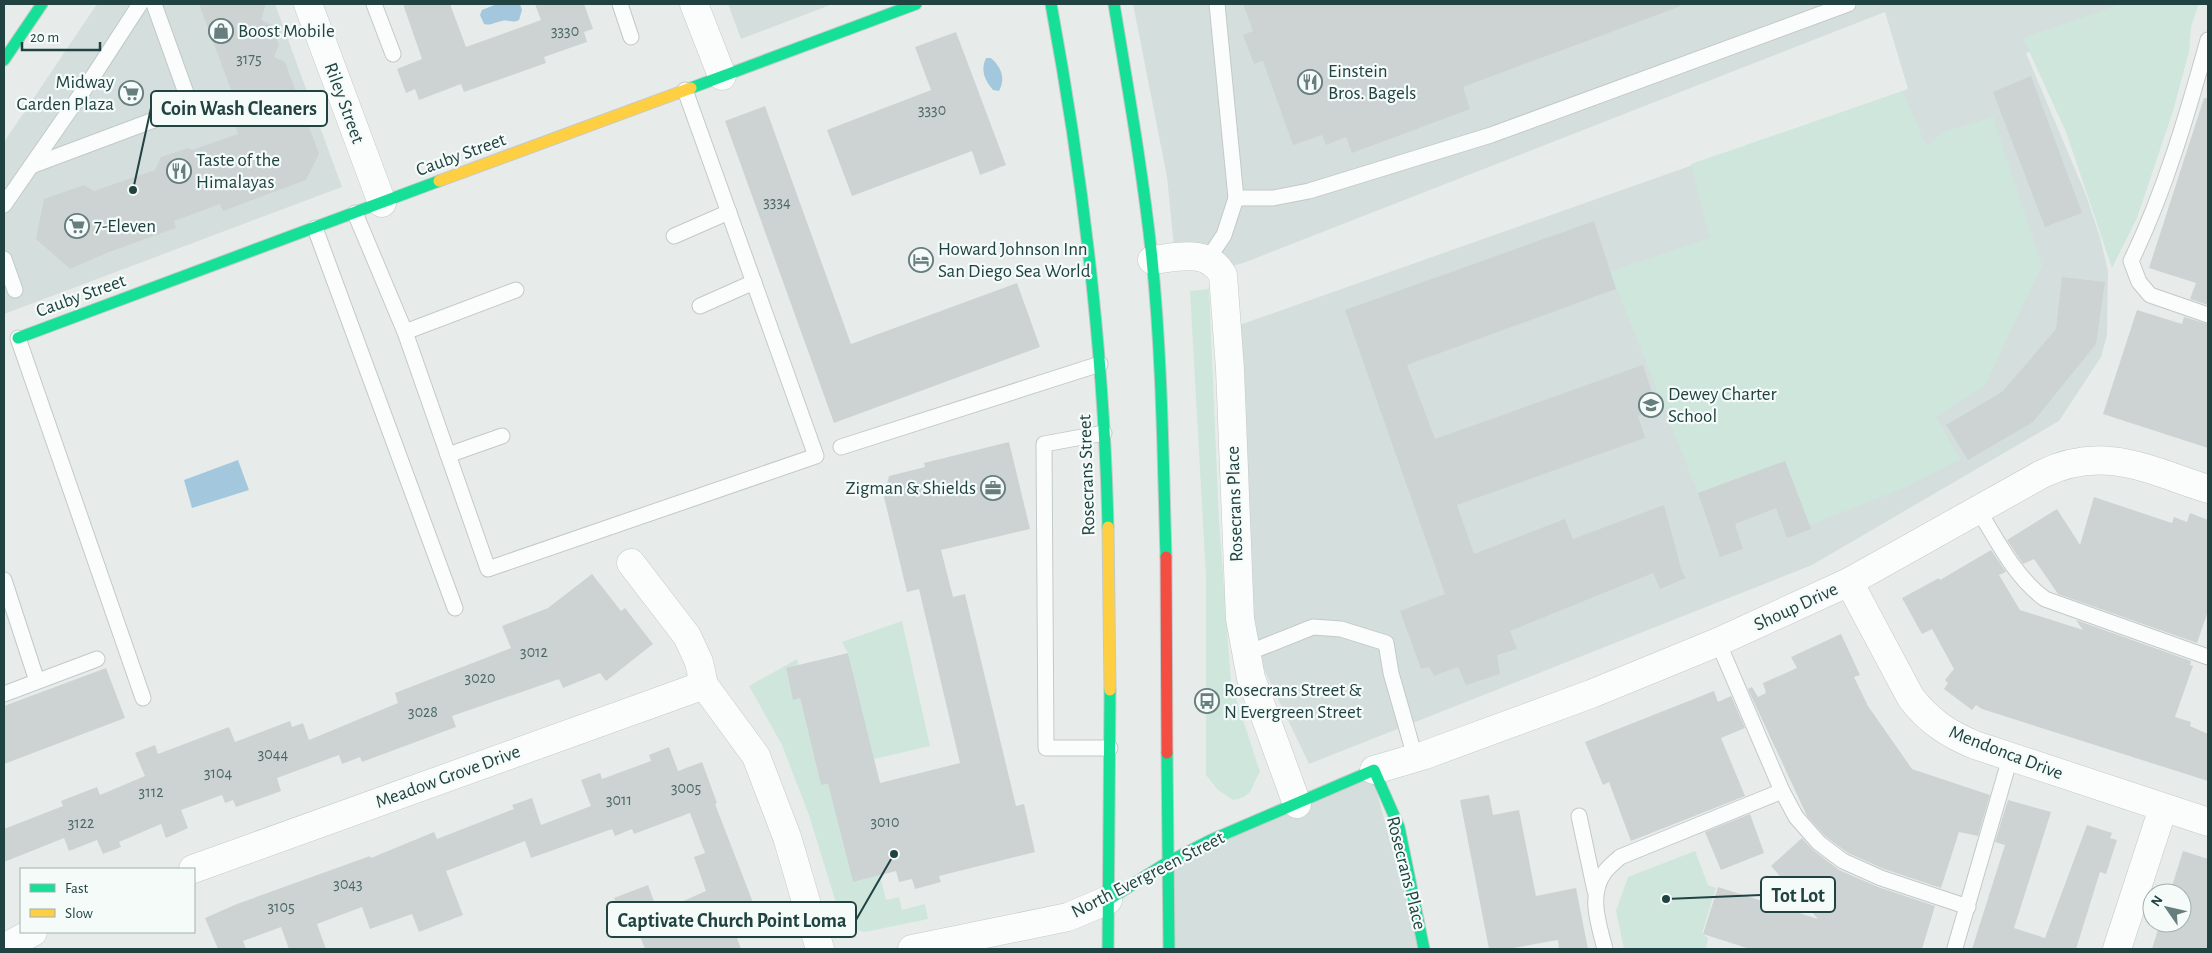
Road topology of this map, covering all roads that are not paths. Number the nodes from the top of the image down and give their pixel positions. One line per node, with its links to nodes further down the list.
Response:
1 (42, 4): 18 (main road)
2 (140, 4): 21 (lane)
3 (154, 4): 21 (lane)
4 (308, 4): 23 (street, Riley Street)
5 (374, 4): 17 (lane)
6 (620, 4): 15 (lane)
7 (694, 4): 19 (street)
8 (870, 4): 14 (lane)
9 (916, 4): 14 (main road, Cauby Street)
10 (1051, 4): 39 (main road, Rosecrans Street)
11 (1114, 4): 31 (main road)
12 (1217, 4): 22 (lane)
13 (1848, 4): 22 (lane)
14 (875, 19): 19 (main road, Cauby Street)
15 (631, 37)
16 (2208, 40): 36 (lane)
17 (393, 54)
18 (4, 60)
19 (722, 76): 20 (main road, Cauby Street)
20 (685, 90): 23 (main road, Cauby Street); 25 (lane)
21 (31, 166): 24 (lane)
22 (1236, 198): 30 (lane)
23 (382, 202): 26 (main road, Cauby Street)
24 (4, 205)
25 (729, 212): 28 (lane); 32 (lane)
26 (355, 213): 27 (main road, Cauby Street); 37 (lane)
27 (315, 228): 38 (main road, Cauby Street); 49 (lane)
28 (674, 236)
29 (4, 259): 33 (lane)
30 (1208, 259): 31 (street); 51 (street, Rosecrans Place)
31 (1152, 260): 67 (main road)
32 (754, 282): 35 (lane); 43 (lane)
33 (15, 290)
34 (516, 290): 37 (lane)
35 (700, 306)
36 (2208, 315)
37 (405, 332): 43 (lane)
38 (18, 338): 57 (lane)
39 (1100, 364): 40 (main road, Rosecrans Street); 42 (lane)
40 (1104, 433): 58 (main road, Rosecrans Street); 58 (lane)
41 (502, 436): 43 (lane)
42 (841, 447)
43 (448, 455)
44 (2208, 489): 45 (street, Shoup Drive)
45 (1979, 511): 48 (street, Shoup Drive); 52 (lane)
46 (630, 563): 55 (street)
47 (4, 580): 54 (lane)
48 (1849, 582): 50 (street, Shoup Drive); 60 (street, Mendonca Drive)
49 (455, 608)
50 (1718, 642): 59 (street, Shoup Drive); 62 (lane)
51 (1245, 654): 59 (lane); 63 (street, Rosecrans Place)
52 (2208, 657)
53 (97, 659): 54 (lane)
54 (37, 681): 56 (lane)
55 (704, 685): 68 (street, Meadow Grove Drive); 76 (street)
56 (4, 694)
57 (143, 698)
58 (1110, 748): 70 (main road, Rosecrans Street)
59 (1415, 757): 61 (street, Shoup Drive)
60 (2010, 758): 64 (street, Mendonca Drive); 71 (lane)
61 (1374, 770): 63 (main road, North Evergreen Street); 79 (main road, Rosecrans Place)
62 (1782, 791): 69 (lane); 71 (lane)
63 (1297, 804): 67 (main road, North Evergreen Street)
64 (2163, 808): 66 (street, Mendonca Drive); 81 (street)
65 (1579, 816): 69 (lane)
66 (2208, 822)
67 (1168, 862): 70 (main road, North Evergreen Street); 78 (main road)
68 (195, 868)
69 (1595, 891): 80 (lane)
70 (1108, 900): 74 (street, North Evergreen Street); 77 (main road, Rosecrans Street)
71 (1968, 908): 75 (lane)
72 (31, 933): 73 (street)
73 (4, 948)
74 (928, 948)
75 (1955, 948)
76 (820, 949)
77 (1108, 949)
78 (1169, 949)
79 (1424, 949)
80 (1605, 949)
81 (2117, 949)

